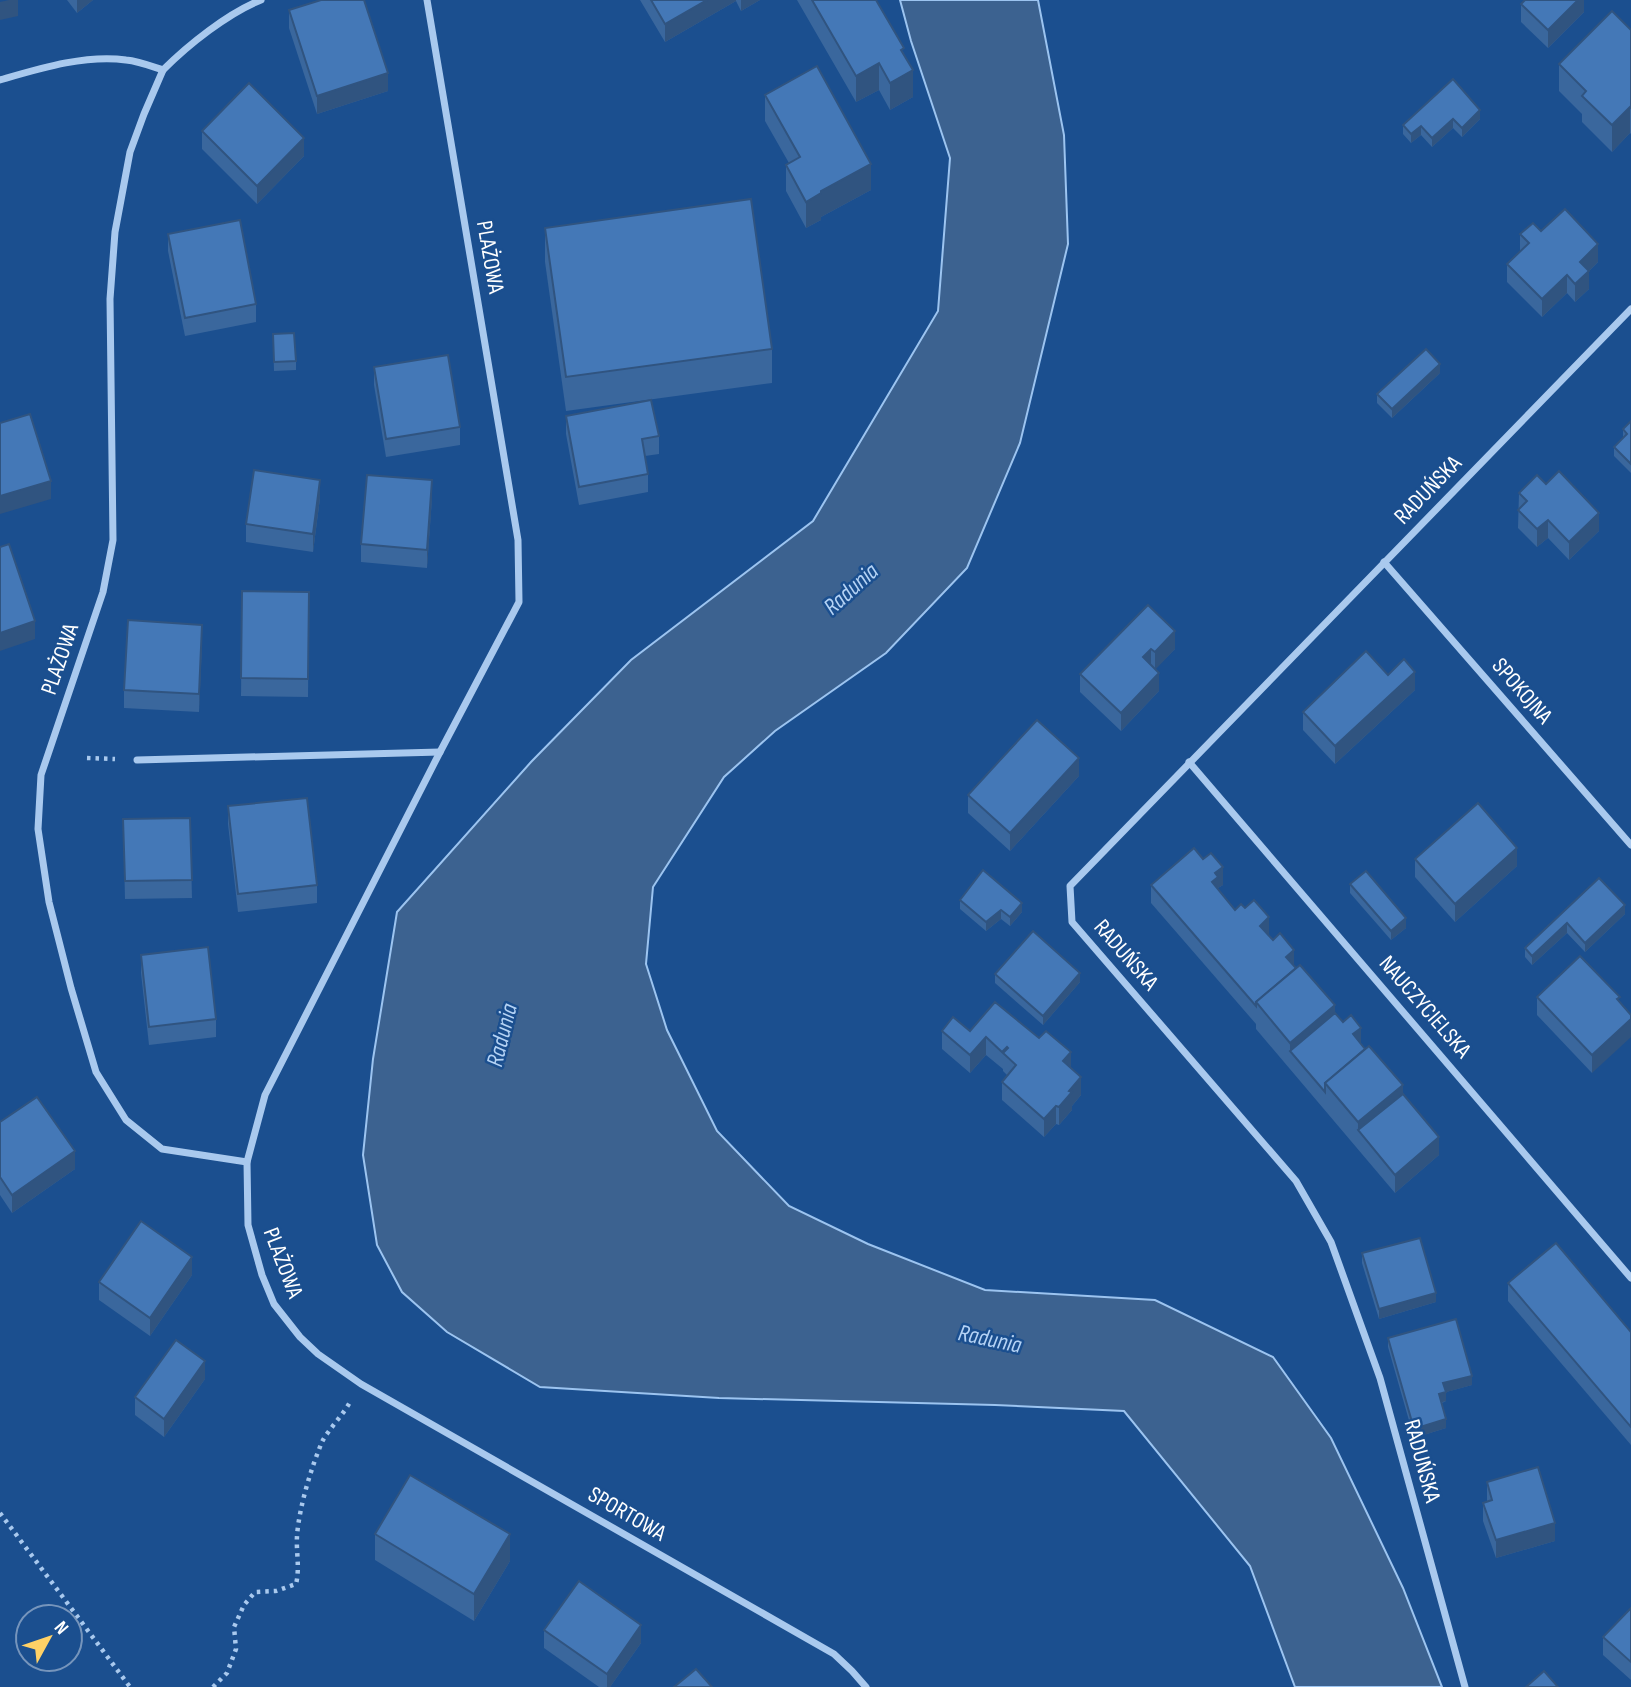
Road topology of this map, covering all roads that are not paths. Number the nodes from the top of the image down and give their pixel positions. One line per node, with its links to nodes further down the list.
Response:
1 (261, 0): 3 (street)
2 (427, 0): 7 (street, PLAŻOWA)
3 (163, 70): 4 (street); 11 (street, PLAŻOWA)
4 (0, 80)
5 (1631, 309): 6 (street, RADUŃSKA)
6 (1384, 562): 9 (street, RADUŃSKA); 10 (street, SPOKOJNA)
7 (439, 752): 8 (street); 11 (street, PLAŻOWA)
8 (137, 760)
9 (1189, 762): 12 (street, NAUCZYCIELSKA); 15 (street, RADUŃSKA)
10 (1631, 845)
11 (247, 1162): 13 (street, PLAŻOWA)
12 (1631, 1278)
13 (361, 1384): 14 (street, SPORTOWA)
14 (866, 1687)
15 (1465, 1687)

